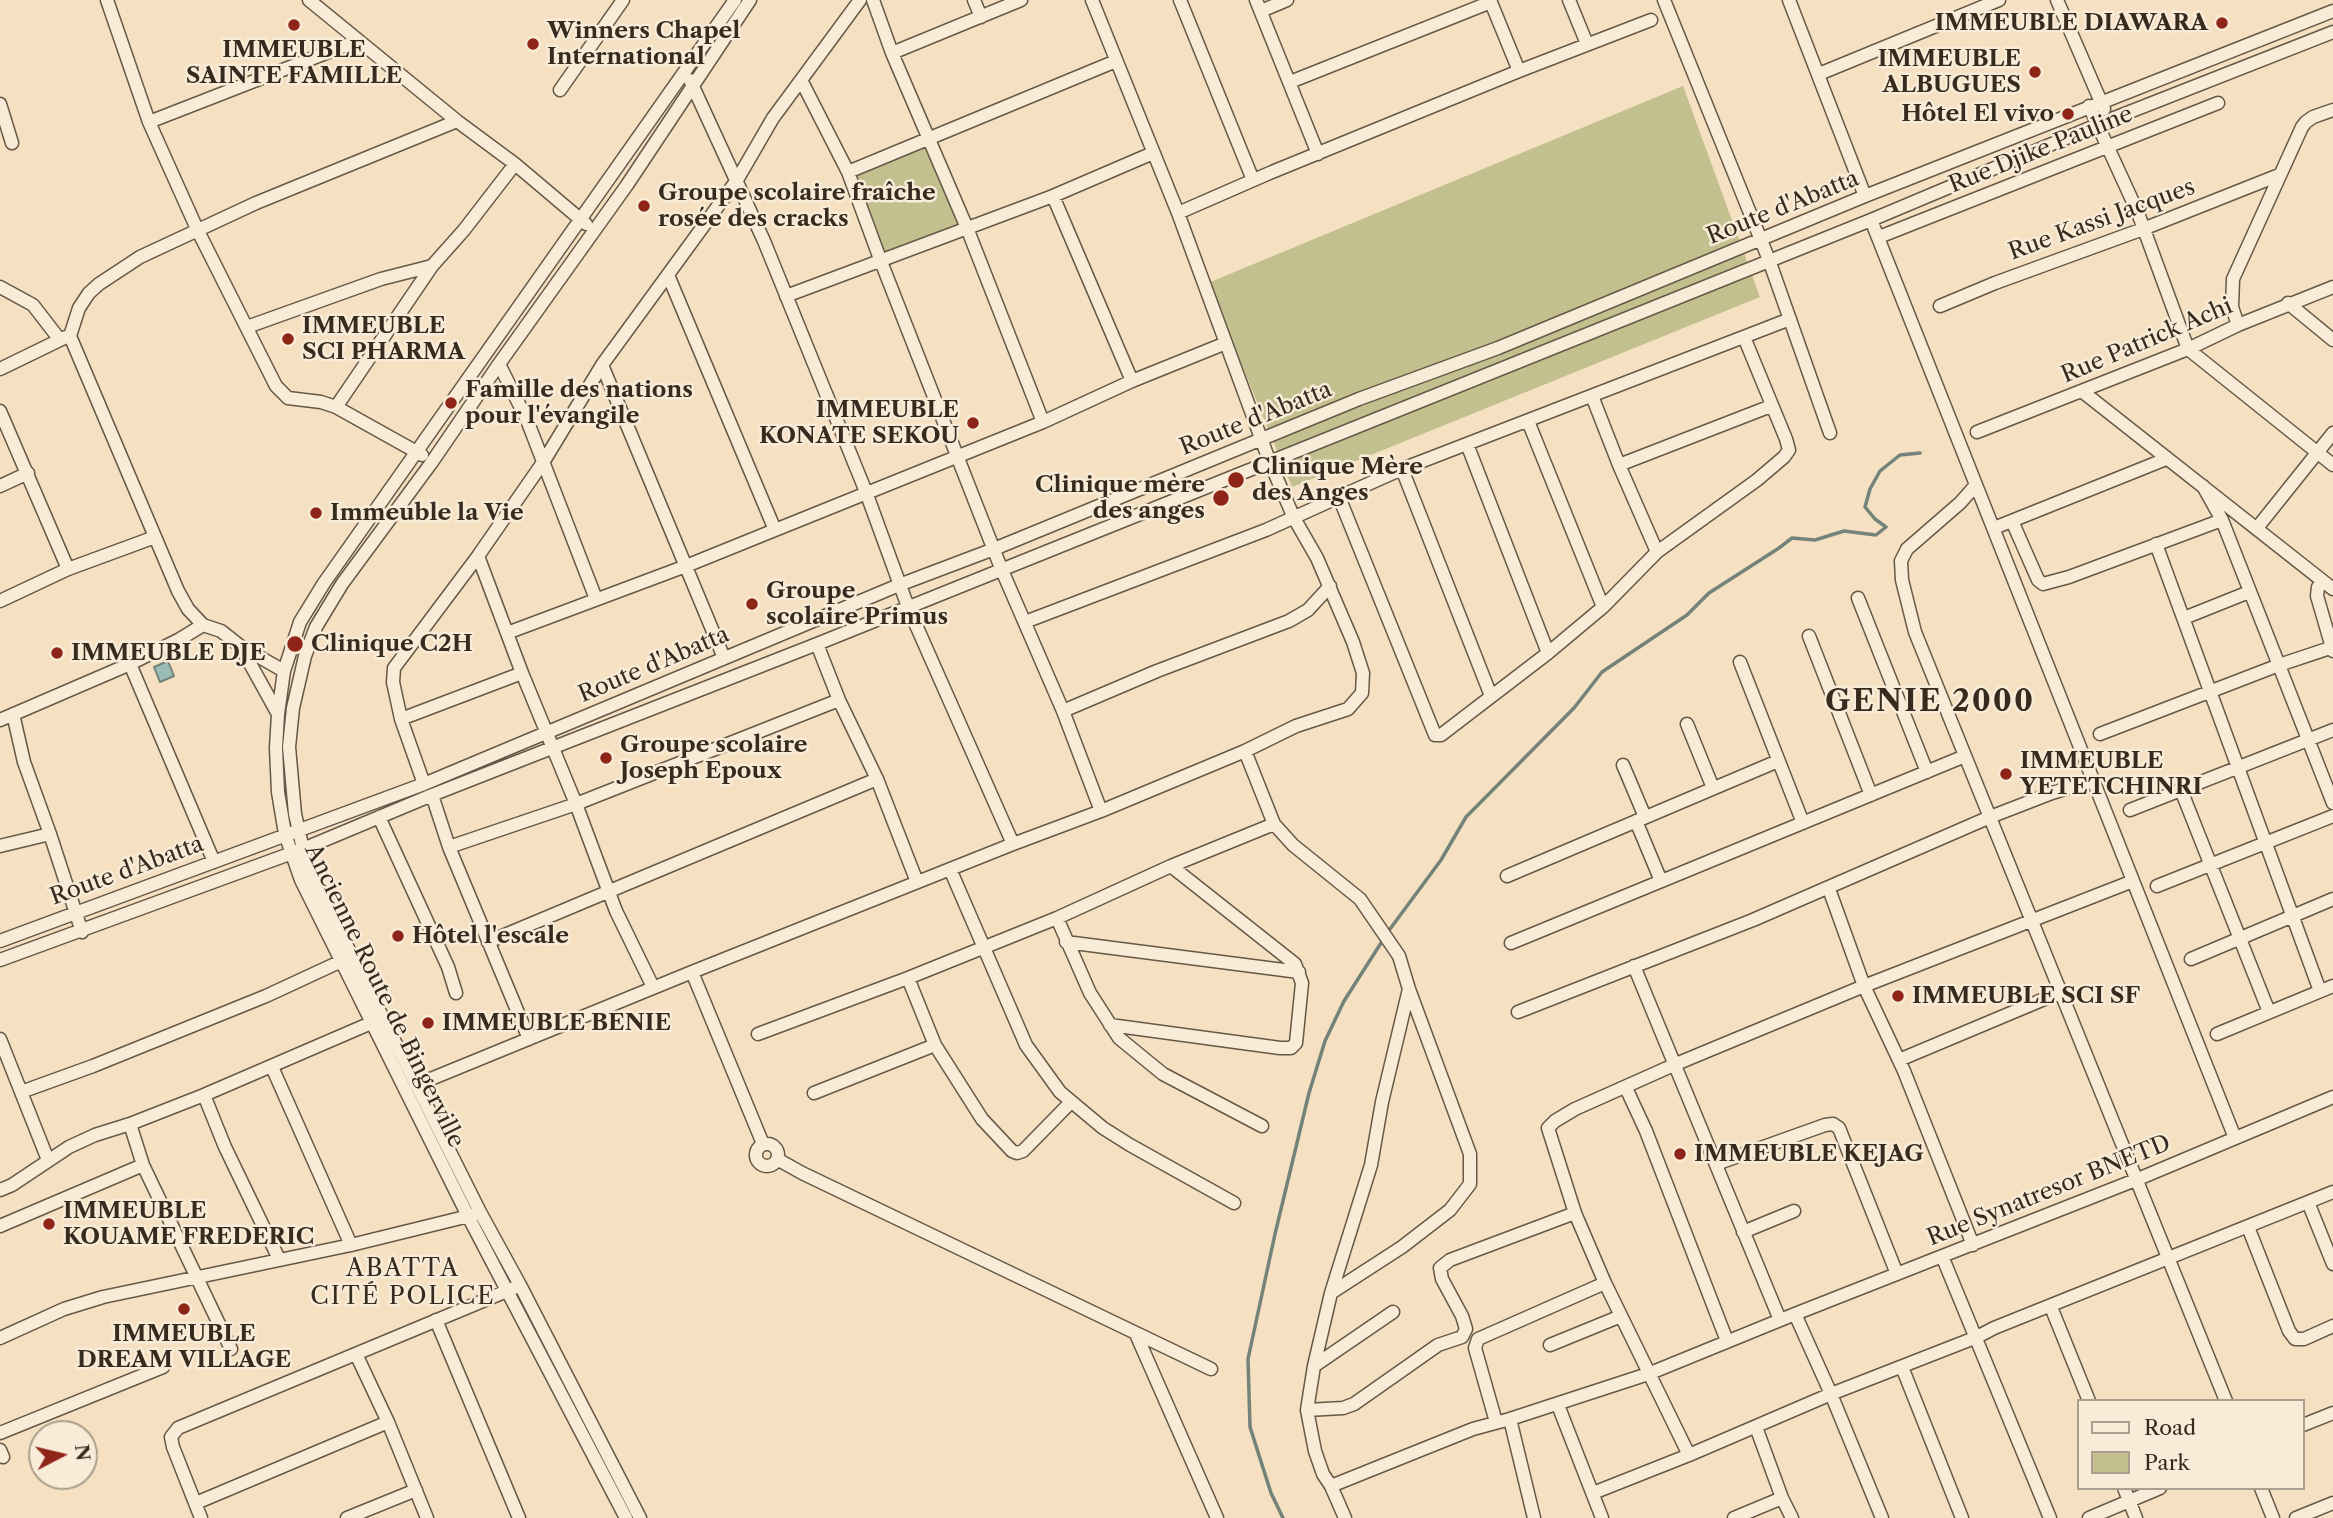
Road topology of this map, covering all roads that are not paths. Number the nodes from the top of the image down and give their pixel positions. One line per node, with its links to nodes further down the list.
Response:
1 (107, 0): 40 (street)
2 (309, 0): 24 (street)
3 (624, 0): 34 (street)
4 (735, 0): 28 (street, Ancienne Route de Bingerville)
5 (750, 0): 33 (street, Ancienne Route de Bingerville)
6 (860, 0): 31 (street)
7 (873, 0): 26 (street)
8 (974, 0): 21 (street)
9 (1021, 0): 21 (street)
10 (1092, 0): 27 (street)
11 (1180, 0): 51 (street)
12 (1287, 0): 19 (street)
13 (1569, 0): 25 (street)
14 (1664, 0): 62 (street)
15 (1789, 0): 30 (street)
16 (1999, 0): 30 (street)
17 (2057, 0): 37 (street)
18 (1490, 1): 29 (street); 32 (street)
19 (1259, 5): 32 (street)
20 (2333, 11): 37 (street, Route d'Abatta)
21 (981, 17): 26 (street)
22 (1651, 20): 25 (street)
23 (2333, 32): 41 (street, Route d'Abatta)
24 (357, 41): 39 (street); 40 (street)
25 (1587, 44): 29 (street)
26 (892, 53): 42 (street)
27 (1116, 61): 42 (street); 45 (street)
28 (685, 71): 33 (street); 55 (street, Ancienne Route de Bingerville)
29 (1518, 71): 46 (street)
30 (1819, 74): 53 (street)
31 (801, 80): 48 (street); 50 (street)
32 (1290, 82): 46 (street)
33 (692, 85): 50 (street); 60 (street, Ancienne Route de Bingerville)
34 (560, 90)
35 (2218, 103): 44 (street, Rue Djike Pauline)
36 (0, 104): 43 (street)
37 (2095, 104): 41 (street); 53 (street, Route d'Abatta)
38 (2333, 110): 49 (street)
39 (457, 121): 47 (street); 58 (street)
40 (149, 122): 58 (street)
41 (2103, 122): 44 (street); 56 (street, Route d'Abatta)
42 (929, 138): 48 (street); 57 (street)
43 (12, 143)
44 (2106, 147): 59 (street); 61 (street, Rue Djike Pauline)
45 (1153, 153): 52 (street); 54 (street)
46 (1318, 154): 51 (street)
47 (515, 164): 55 (street); 65 (street)
48 (848, 172): 63 (street)
49 (2279, 175): 59 (street, Rue Kassi Jacques); 73 (street)
50 (737, 180): 66 (street); 69 (street)
51 (1253, 180): 54 (street)
52 (1053, 196): 57 (street); 83 (street)
53 (1865, 196): 62 (street, Route d'Abatta)
54 (1178, 213): 78 (street)
55 (582, 220): 60 (street); 96 (street, Ancienne Route de Bingerville)
56 (1871, 220): 61 (street); 64 (street, Route d'Abatta)
57 (967, 228): 63 (street); 90 (street)
58 (197, 229): 74 (street); 76 (street)
59 (2143, 229): 71 (street, Rue Kassi Jacques); 79 (street)
60 (594, 230): 80 (street, Ancienne Route de Bingerville)
61 (1879, 237): 107 (street)
62 (1761, 239): 64 (street); 94 (street, Route d'Abatta)
63 (880, 259): 69 (street); 98 (street)
64 (1769, 260): 72 (street); 100 (street, Route d'Abatta)
65 (432, 266): 74 (street); 87 (street)
66 (668, 275): 81 (street); 117 (street)
67 (2333, 286): 70 (street, Rue Patrick Achi)
68 (0, 287): 76 (street)
69 (786, 296): 110 (street)
70 (2288, 303): 73 (street, Rue Patrick Achi); 77 (street)
71 (1940, 306)
72 (1790, 319): 75 (street); 92 (street)
73 (2238, 324): 79 (street, Rue Patrick Achi)
74 (247, 327): 87 (street)
75 (1744, 337): 85 (street); 86 (street)
76 (65, 338): 82 (street); 118 (street)
77 (2333, 340)
78 (1226, 343): 83 (street); 94 (street)
79 (2188, 349): 84 (street, Rue Patrick Achi); 97 (street)
80 (499, 364): 101 (street); 102 (street, Ancienne Route de Bingerville)
81 (602, 365): 101 (street); 123 (street)
82 (0, 369)
83 (1132, 381): 90 (street)
84 (2082, 392): 91 (street, Rue Patrick Achi); 99 (street)
85 (1592, 396): 89 (street); 103 (street)
86 (1771, 406): 103 (street); 121 (street)
87 (336, 407): 96 (street)
88 (0, 411): 106 (street)
89 (1528, 421): 95 (street); 134 (street)
90 (1043, 422): 98 (street)
91 (1977, 432)
92 (1830, 433)
93 (2333, 433): 97 (street)
94 (1261, 439): 100 (street); 120 (street, Route d'Abatta)
95 (1467, 444): 105 (street); 143 (street)
96 (417, 452): 102 (street); 148 (street, Ancienne Route de Bingerville)
97 (2317, 452): 104 (street); 116 (street)
98 (958, 457): 110 (street); 120 (street)
99 (2166, 459): 109 (street); 114 (street)
100 (1269, 460): 112 (street); 124 (street, Route d'Abatta)
101 (544, 461): 122 (street); 131 (street)
102 (432, 462): 186 (street, Ancienne Route de Bingerville)
103 (1619, 465): 121 (street)
104 (2333, 465)
105 (1402, 469): 111 (street); 151 (street)
106 (28, 474): 108 (street); 125 (street)
107 (1976, 485): 115 (street); 165 (street)
108 (0, 486)
109 (2203, 486): 113 (street); 116 (street)
110 (866, 492): 117 (street); 126 (street)
111 (1339, 497): 112 (street); 151 (street)
112 (1294, 518): 128 (street); 136 (street)
113 (2222, 520): 119 (street); 129 (street)
114 (2012, 521): 115 (street); 119 (street)
115 (1994, 528): 171 (street)
116 (2257, 528): 127 (street)
117 (775, 530): 123 (street)
118 (155, 537): 125 (street); 137 (street)
119 (2156, 544): 135 (street)
120 (994, 549): 124 (street); 126 (street, Route d'Abatta)
121 (1657, 552): 134 (street)
122 (478, 556): 138 (street); 156 (street)
123 (686, 566): 131 (street); 144 (street)
124 (1001, 568): 133 (street, Route d'Abatta); 136 (street)
125 (68, 569): 132 (street)
126 (899, 585): 133 (street); 144 (street, Route d'Abatta)
127 (2328, 585): 142 (street)
128 (1329, 586): 153 (street); 164 (street)
129 (2249, 592): 135 (street); 147 (street)
130 (1857, 598): 169 (street)
131 (596, 599): 138 (street)
132 (0, 601)
133 (908, 607): 140 (street, Route d'Abatta); 190 (street)
134 (1603, 607): 143 (street)
135 (2184, 618): 150 (street)
136 (1025, 622): 153 (street)
137 (203, 625): 141 (street); 146 (street)
138 (507, 633): 149 (street)
139 (1809, 636): 175 (street)
140 (817, 644): 152 (street); 163 (street, Route d'Abatta)
141 (240, 646): 148 (street); 155 (street)
142 (2333, 649): 147 (street)
143 (1548, 653): 151 (street)
144 (724, 658): 160 (street, Route d'Abatta)
145 (1740, 662): 166 (street)
146 (130, 664): 154 (street); 194 (street)
147 (2279, 665): 150 (street); 162 (street)
148 (284, 671): 155 (street, Ancienne Route de Bingerville)
149 (522, 673): 156 (street); 160 (street)
150 (2211, 692): 161 (street); 168 (street)
151 (1491, 696)
152 (839, 700): 170 (street); 177 (street)
153 (1063, 711): 179 (street)
154 (13, 713): 157 (street); 187 (street)
155 (278, 714): 188 (street, Ancienne Route de Bingerville)
156 (401, 719): 173 (street)
157 (0, 720)
158 (1687, 724): 172 (street)
159 (2333, 730): 162 (street)
160 (546, 733): 163 (street); 173 (street, Route d'Abatta)
161 (2100, 734)
162 (2308, 740): 168 (street); 176 (street)
163 (552, 747): 173 (street, Route d'Abatta); 177 (street)
164 (1245, 751): 179 (street); 185 (street)
165 (1965, 756): 169 (street); 182 (street)
166 (1778, 761): 172 (street); 184 (street)
167 (1623, 765): 183 (street)
168 (2238, 768): 174 (street); 189 (street)
169 (1927, 772): 175 (street)
170 (877, 779): 201 (street); 204 (street)
171 (2094, 780): 182 (street); 200 (street)
172 (1713, 788): 183 (street)
173 (428, 789): 181 (street, Route d'Abatta); 186 (street, Route d'Abatta); 192 (street)
174 (2181, 790): 178 (street); 195 (street)
175 (1871, 795): 184 (street)
176 (2333, 803)
177 (576, 804): 192 (street); 204 (street)
178 (2130, 810)
179 (1101, 811): 190 (street)
180 (2333, 816): 189 (street)
181 (379, 817): 193 (street, Route d'Abatta); 230 (street)
182 (1990, 817): 203 (street); 209 (street)
183 (1641, 819): 198 (street); 199 (street)
184 (1803, 823): 199 (street)
185 (1274, 824): 196 (street); 227 (street)
186 (299, 829): 188 (street, Route d'Abatta); 193 (street, Ancienne Route de Bingerville)
187 (50, 834): 191 (street); 206 (street)
188 (285, 834): 193 (street, Ancienne Route de Bingerville); 194 (street, Route d'Abatta)
189 (2266, 843): 195 (street); 207 (street)
190 (1013, 844): 197 (street)
191 (0, 846)
192 (449, 847): 213 (street)
193 (297, 851): 210 (street, Route d'Abatta); 217 (street, Ancienne Route de Bingerville)
194 (214, 862): 206 (street, Route d'Abatta)
195 (2209, 865): 202 (street); 211 (street)
196 (1171, 866): 208 (street); 222 (street)
197 (950, 869): 201 (street); 216 (street)
198 (1507, 876)
199 (1661, 881): 215 (street)
200 (2133, 881): 209 (street); 252 (street)
201 (917, 882): 221 (street)
202 (2157, 886)
203 (1829, 889): 220 (street); 224 (street)
204 (608, 890): 213 (street); 226 (street)
205 (2333, 899): 207 (street)
206 (75, 913): 210 (street); 212 (street, Route d'Abatta)
207 (2293, 916): 211 (street); 228 (street)
208 (1058, 918): 214 (street); 216 (street)
209 (2031, 920): 224 (street); 229 (street)
210 (82, 932): 219 (street, Route d'Abatta)
211 (2239, 939): 218 (street); 232 (street)
212 (0, 941)
213 (488, 942): 238 (street)
214 (1066, 942): 222 (street); 234 (street)
215 (1511, 943)
216 (984, 947): 223 (street); 249 (street)
217 (346, 959): 233 (street, Ancienne Route de Bingerville); 245 (street)
218 (2191, 959)
219 (0, 960)
220 (1634, 966): 231 (street); 241 (street)
221 (692, 972): 226 (street); 253 (street)
222 (1299, 972): 234 (street)
223 (908, 978): 235 (street); 239 (street)
224 (1864, 986): 240 (street); 241 (street)
225 (2333, 986): 228 (street)
226 (653, 987): 238 (street)
227 (1409, 989): 279 (street); 279 (street)
228 (2320, 991): 232 (street)
229 (2062, 992): 240 (street); 258 (street)
230 (456, 993)
231 (1518, 1012)
232 (2269, 1012): 236 (street)
233 (376, 1021): 242 (street); 243 (street, Ancienne Route de Bingerville); 265 (street, Ancienne Route de Bingerville)
234 (1110, 1025): 251 (street)
235 (758, 1034)
236 (2217, 1034)
237 (0, 1039): 245 (street)
238 (529, 1039): 243 (street)
239 (935, 1045): 246 (street); 249 (street)
240 (1899, 1060): 270 (street)
241 (1676, 1065): 244 (street); 256 (street)
242 (272, 1067): 247 (street); 269 (street)
243 (416, 1085): 265 (street, Ancienne Route de Bingerville)
244 (1626, 1088): 264 (street); 290 (street)
245 (21, 1092): 255 (street)
246 (814, 1093)
247 (204, 1095): 250 (street); 272 (street)
248 (2333, 1097): 252 (street, Rue Synatresor BNETD)
249 (1071, 1102): 262 (street)
250 (130, 1124): 255 (street); 257 (street)
251 (1262, 1126)
252 (2235, 1138): 258 (street, Rue Synatresor BNETD)
253 (763, 1144): 254 (street); 254 (street)
254 (777, 1159): 287 (street)
255 (48, 1160): 259 (street)
256 (1716, 1164): 268 (street); 275 (street)
257 (143, 1165): 266 (street); 276 (street)
258 (2138, 1179): 270 (street, Rue Synatresor BNETD); 273 (street)
259 (0, 1190)
260 (2333, 1192): 261 (street)
261 (2308, 1202): 267 (street); 274 (street)
262 (1234, 1203)
263 (1794, 1210): 268 (street)
264 (1575, 1213): 277 (street); 303 (street)
265 (474, 1214): 269 (street); 278 (street, Ancienne Route de Bingerville)
266 (0, 1226)
267 (2248, 1227): 273 (street); 286 (street)
268 (1743, 1231): 285 (street)
269 (351, 1245): 272 (street)
270 (1973, 1245): 271 (street, Rue Synatresor BNETD)
271 (1942, 1256): 275 (street, Rue Synatresor BNETD); 288 (street)
272 (279, 1259): 276 (street)
273 (2169, 1259): 280 (street); 301 (street)
274 (2333, 1264)
275 (1897, 1274): 282 (street, Rue Synatresor BNETD)
276 (196, 1276): 289 (street); 292 (street)
277 (1605, 1283): 283 (street); 307 (street)
278 (514, 1287): 284 (street); 326 (street, Ancienne Route de Bingerville); 327 (street, Ancienne Route de Bingerville)
279 (1331, 1293): 294 (street)
280 (2051, 1307): 288 (street); 300 (street)
281 (1394, 1312): 294 (street)
282 (1795, 1314): 285 (street, Rue Synatresor BNETD); 299 (street)
283 (1620, 1316): 291 (street); 298 (street)
284 (436, 1320): 293 (street); 325 (street)
285 (1780, 1320): 290 (street, Rue Synatresor BNETD)
286 (2333, 1326)
287 (1136, 1334): 297 (street); 328 (street)
288 (1977, 1337): 296 (street); 336 (street)
289 (0, 1338)
290 (1727, 1341): 298 (street, Rue Synatresor BNETD)
291 (1550, 1345)
292 (231, 1349)
293 (356, 1354): 306 (street); 320 (street)
294 (1314, 1366): 303 (street)
295 (163, 1367): 310 (street)
296 (1902, 1367): 299 (street); 335 (street)
297 (1211, 1369)
298 (1648, 1374): 302 (street, Rue Synatresor BNETD); 311 (street)
299 (1831, 1394): 309 (street); 334 (street)
300 (2088, 1399)
301 (2225, 1399)
302 (1558, 1405): 305 (street, Rue Synatresor BNETD); 317 (street)
303 (1307, 1409): 312 (street)
304 (2333, 1413): 308 (street)
305 (1510, 1419): 307 (street, Rue Synatresor BNETD); 330 (street)
306 (388, 1422): 313 (street); 320 (street)
307 (1496, 1422): 312 (street, Rue Synatresor BNETD)
308 (2305, 1424)
309 (1756, 1427): 311 (street); 318 (street)
310 (0, 1433)
311 (1689, 1455): 317 (street)
312 (1331, 1486): 329 (street)
313 (416, 1490): 323 (street); 324 (street)
314 (2125, 1490): 319 (street)
315 (2155, 1490): 319 (street)
316 (2262, 1490): 339 (street)
317 (1593, 1493): 331 (street)
318 (1782, 1498): 332 (street); 333 (street)
319 (2130, 1501): 337 (street); 338 (street)
320 (196, 1503): 322 (street)
321 (2333, 1503): 340 (street)
322 (201, 1518)
323 (348, 1518)
324 (427, 1518)
325 (519, 1518)
326 (626, 1518)
327 (640, 1518)
328 (1217, 1518)
329 (1345, 1518)
330 (1534, 1518)
331 (1602, 1518)
332 (1734, 1518)
333 (1791, 1518)
334 (1882, 1518)
335 (1962, 1518)
336 (2050, 1518)
337 (2089, 1518)
338 (2136, 1518)
339 (2273, 1518)
340 (2296, 1518)

